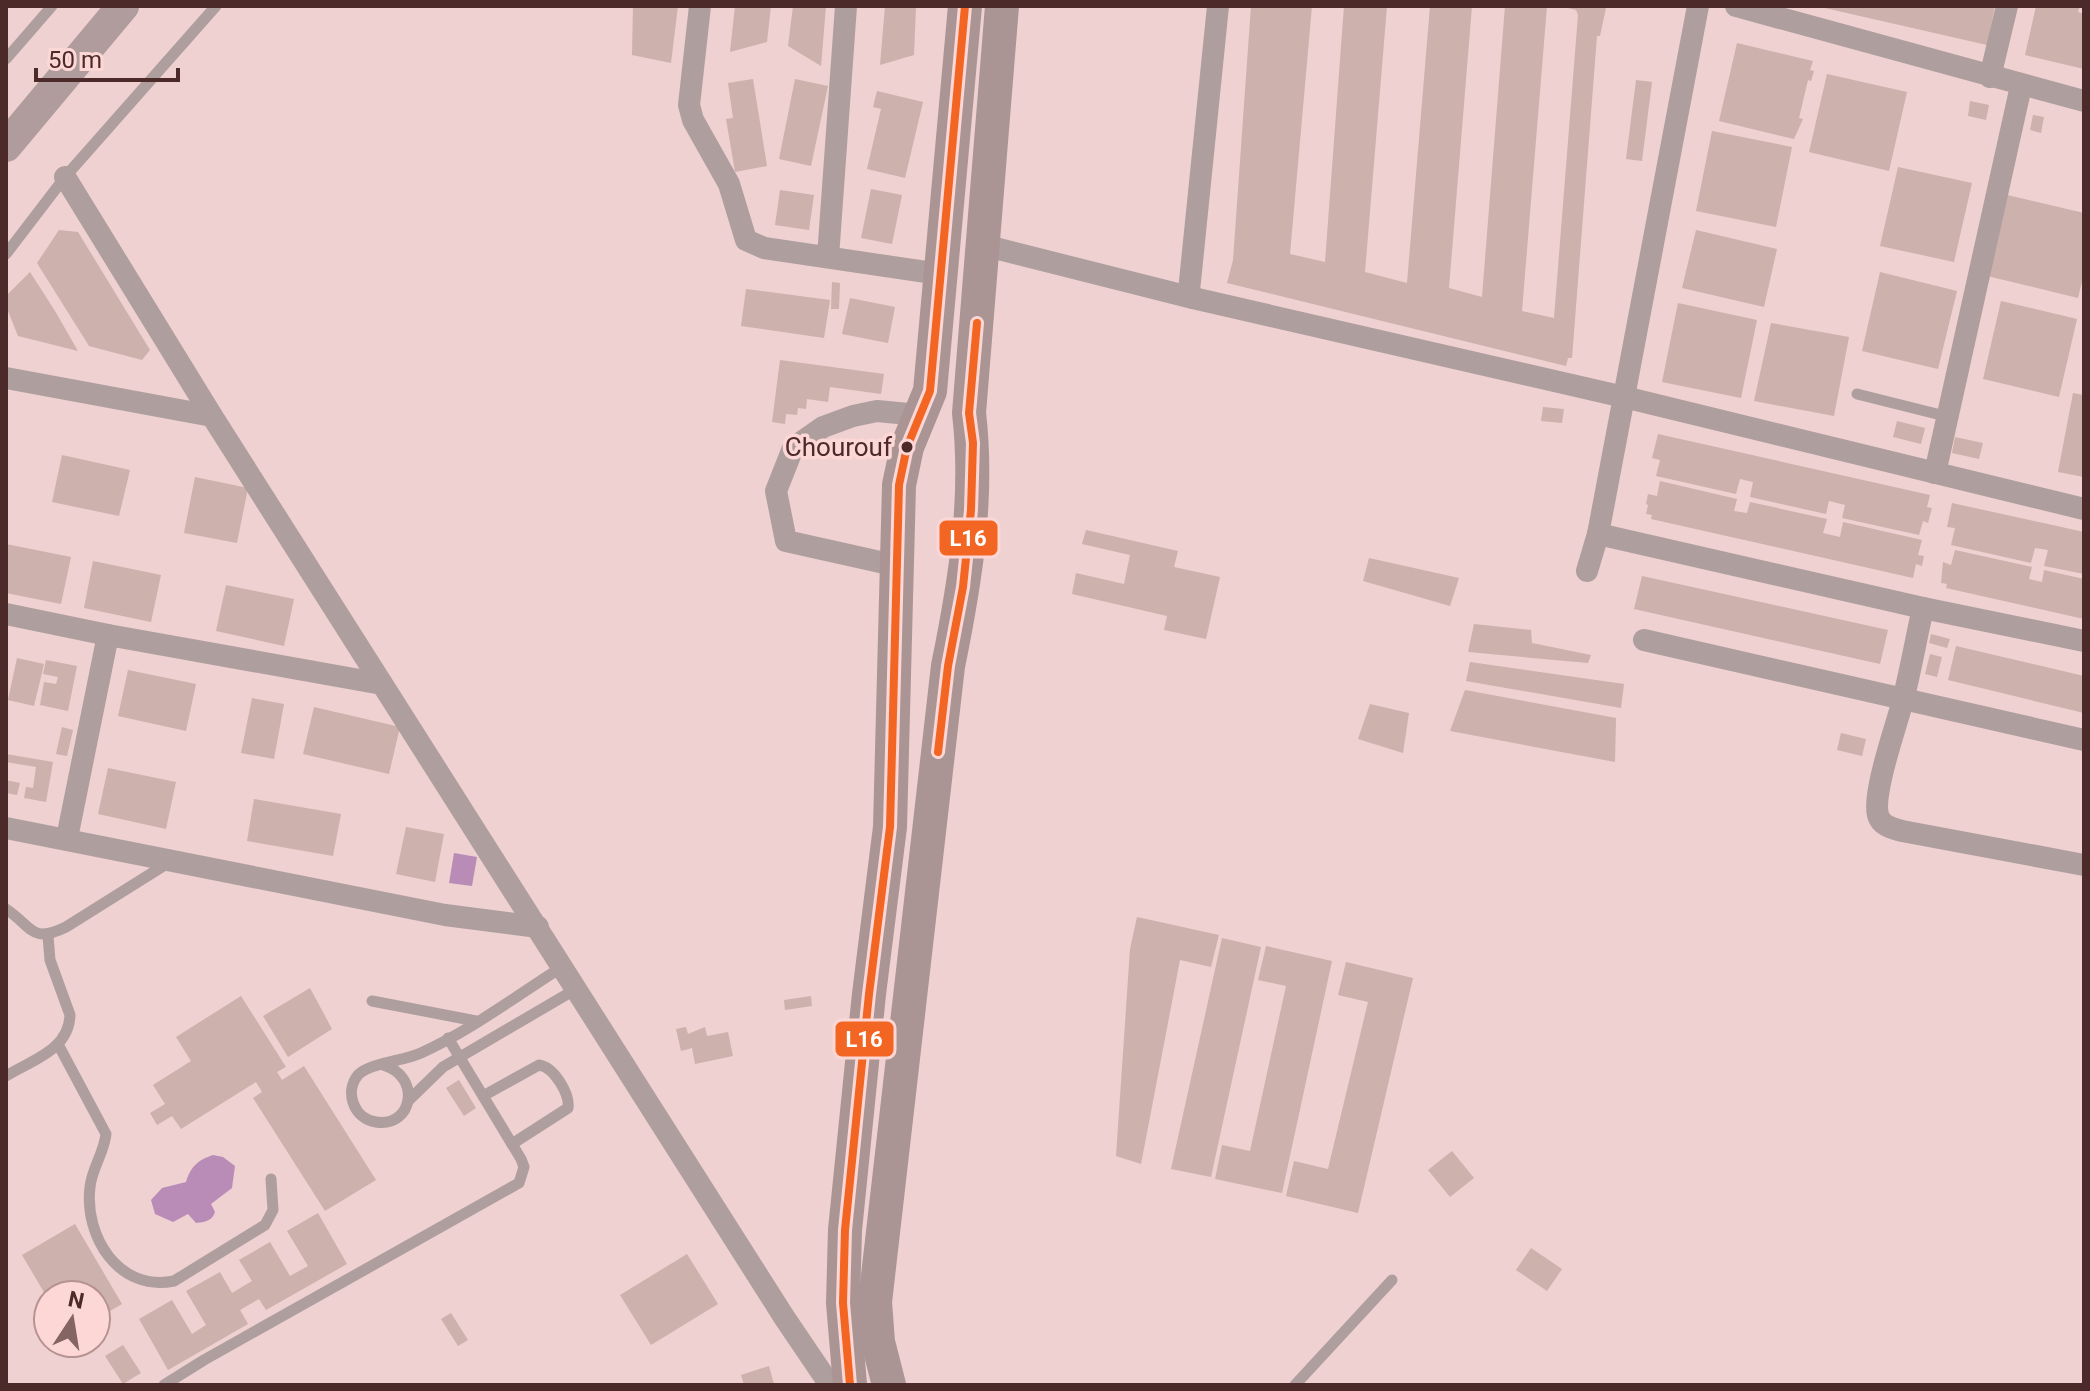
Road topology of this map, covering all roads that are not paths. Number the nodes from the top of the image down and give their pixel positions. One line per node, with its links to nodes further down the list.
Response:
1 (52, 6): 12 (lane)
2 (123, 6): 16 (street)
3 (216, 6): 17 (lane)
4 (700, 6): 20 (street)
5 (846, 6): 20 (street)
6 (965, 6): 21 (main road)
7 (1002, 6): 18 (main road)
8 (1218, 6): 22 (street)
9 (1698, 6): 25 (street)
10 (1736, 6): 13 (street)
11 (2007, 6): 13 (street)
12 (6, 59)
13 (1990, 77): 14 (street)
14 (2021, 86): 15 (street); 27 (street)
15 (2084, 101)
16 (6, 146)
17 (65, 177): 19 (lane); 26 (street)
18 (983, 245): 22 (street); 29 (main road)
19 (6, 254)
20 (828, 257): 21 (street)
21 (940, 274): 28 (main road)
22 (1193, 298): 25 (street)
23 (6, 378): 26 (street)
24 (1857, 394): 27 (lane)
25 (1624, 397): 30 (street); 32 (street)
26 (212, 416): 42 (street)
27 (1949, 417): 30 (street)
28 (915, 426): 29 (main road); 33 (main road); 33 (street)
29 (973, 443): 40 (main road)
30 (1935, 473): 31 (street)
31 (2084, 509)
32 (1598, 534): 34 (street); 35 (street)
33 (898, 566): 41 (main road)
34 (1587, 571)
35 (1923, 608): 39 (street); 43 (street)
36 (6, 614): 37 (street)
37 (108, 635): 42 (street); 46 (street)
38 (1644, 640): 43 (street)
39 (2084, 641)
40 (952, 645): 41 (main road); 69 (main road)
41 (896, 646): 68 (main road)
42 (382, 684): 50 (street)
43 (1904, 698): 44 (street); 48 (street)
44 (2084, 740)
45 (6, 828): 46 (street)
46 (67, 838): 47 (street)
47 (172, 860): 50 (street); 51 (lane)
48 (2084, 865)
49 (6, 909): 51 (lane)
50 (538, 927): 52 (street)
51 (48, 936): 57 (lane)
52 (562, 967): 53 (street); 55 (lane)
53 (576, 989): 58 (lane); 67 (street)
54 (372, 1001): 55 (lane)
55 (476, 1021): 56 (lane)
56 (448, 1038): 58 (lane); 59 (lane)
57 (59, 1046): 60 (lane); 64 (lane)
58 (460, 1058): 61 (lane); 62 (lane)
59 (383, 1065): 62 (lane); 62 (lane)
60 (6, 1076)
61 (483, 1096): 63 (lane); 63 (lane)
62 (408, 1101)
63 (512, 1144): 66 (lane)
64 (271, 1179)
65 (1392, 1280): 70 (lane)
66 (164, 1385)
67 (830, 1385)
68 (850, 1385)
69 (889, 1385)
70 (1295, 1385)

